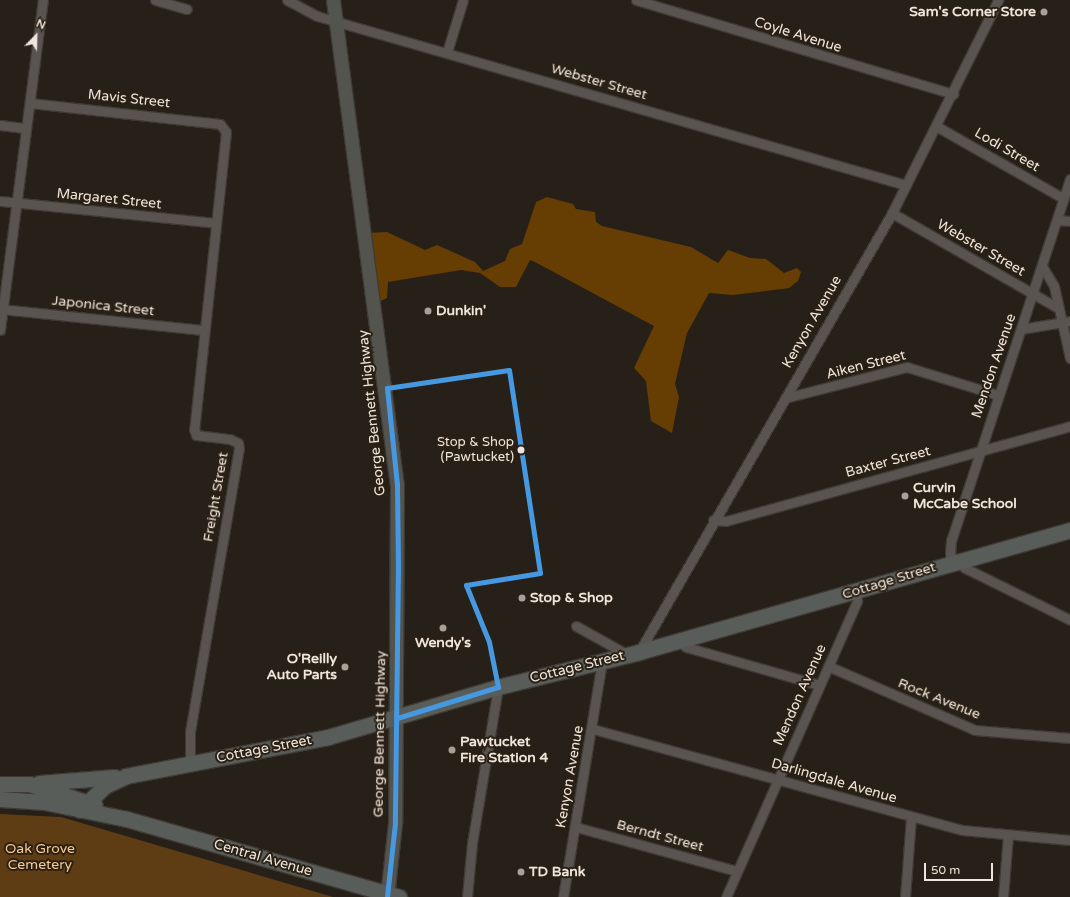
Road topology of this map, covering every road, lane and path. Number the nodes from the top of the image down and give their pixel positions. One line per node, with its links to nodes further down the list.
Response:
1 (43, 0): 13 (street)
2 (155, 0): 9 (street)
3 (287, 0): 10 (street, Webster Street)
4 (332, 0): 10 (main road, George Bennett Highway)
5 (463, 0): 11 (street)
6 (636, 0): 8 (street, Coyle Avenue)
7 (997, 0): 12 (street, Kenyon Avenue)
8 (650, 2): 12 (street, Coyle Avenue)
9 (187, 9)
10 (336, 22): 11 (street, Webster Street); 52 (main road, George Bennett Highway)
11 (447, 52): 19 (street, Webster Street)
12 (953, 94): 16 (street, Kenyon Avenue)
13 (30, 103): 15 (street, Mavis Street); 17 (street)
14 (0, 125): 17 (street)
15 (224, 126): 26 (street, Freight Street)
16 (936, 126): 19 (street, Kenyon Avenue); 20 (street, Lodi Street)
17 (26, 128): 22 (street)
18 (1070, 178): 20 (street, Mendon Avenue)
19 (906, 185): 23 (street, Kenyon Avenue)
20 (1063, 198): 24 (street, Mendon Avenue)
21 (0, 201): 22 (street, Margaret Street)
22 (18, 204): 26 (street, Margaret Street); 30 (street)
23 (892, 213): 28 (street, Webster Street); 37 (street, Kenyon Avenue)
24 (1056, 220): 25 (street); 27 (street, Mendon Avenue)
25 (1070, 221)
26 (216, 223): 33 (street, Freight Street)
27 (1042, 266): 28 (street, Mendon Avenue); 29 (street, Webster Street)
28 (1033, 294): 29 (street, Webster Street); 34 (street, Mendon Avenue)
29 (1056, 308): 31 (street, Webster Street)
30 (2, 309): 32 (street); 33 (street, Japonica Street)
31 (1065, 322): 34 (street); 35 (street, Webster Street)
32 (0, 330)
33 (203, 330): 55 (street, Freight Street)
34 (1021, 330): 36 (street, Mendon Avenue)
35 (1070, 358)
36 (998, 395): 37 (street, Aiken Street); 39 (street, Mendon Avenue)
37 (785, 398): 40 (street, Kenyon Avenue)
38 (1070, 426): 39 (street, Baxter Street)
39 (980, 451): 40 (street, Baxter Street); 42 (street, Mendon Avenue)
40 (713, 520): 47 (street, Kenyon Avenue)
41 (1070, 530): 42 (main road, Cottage Street)
42 (956, 561): 43 (main road, Cottage Street); 44 (street)
43 (857, 592): 46 (main road, Cottage Street); 49 (street, Mendon Avenue)
44 (1070, 620)
45 (576, 626): 47 (street)
46 (678, 640): 47 (main road, Cottage Street); 50 (street)
47 (633, 653): 48 (main road, Cottage Street)
48 (602, 662): 51 (main road, Cottage Street); 53 (street, Kenyon Avenue)
49 (828, 666): 50 (street, Mendon Avenue); 54 (street, Rock Avenue)
50 (819, 685): 57 (street, Mendon Avenue)
51 (498, 687): 52 (main road, Cottage Street); 68 (street)
52 (397, 718): 55 (main road, Cottage Street); 67 (main road, George Bennett Highway)
53 (593, 729): 57 (street, Darlingdale Avenue); 63 (street, Kenyon Avenue)
54 (1070, 738)
55 (190, 764): 56 (main road, Cottage Street)
56 (126, 776): 59 (main road); 61 (main road, Cottage Street)
57 (778, 779): 62 (street, Darlingdale Avenue); 66 (street, Mendon Avenue)
58 (0, 784): 59 (main road, Central Avenue)
59 (28, 784): 61 (main road, Central Avenue)
60 (0, 799): 61 (main road, Central Avenue)
61 (84, 806): 67 (main road, Central Avenue)
62 (911, 817): 64 (street, Darlingdale Avenue); 71 (street)
63 (576, 827): 66 (street, Berndt Street); 69 (street, Kenyon Avenue)
64 (1008, 835): 65 (street, Darlingdale Avenue); 72 (street)
65 (1070, 840)
66 (737, 871): 70 (street, Mendon Avenue)
67 (391, 896)
68 (467, 897)
69 (563, 897)
70 (726, 897)
71 (905, 897)
72 (1003, 897)

